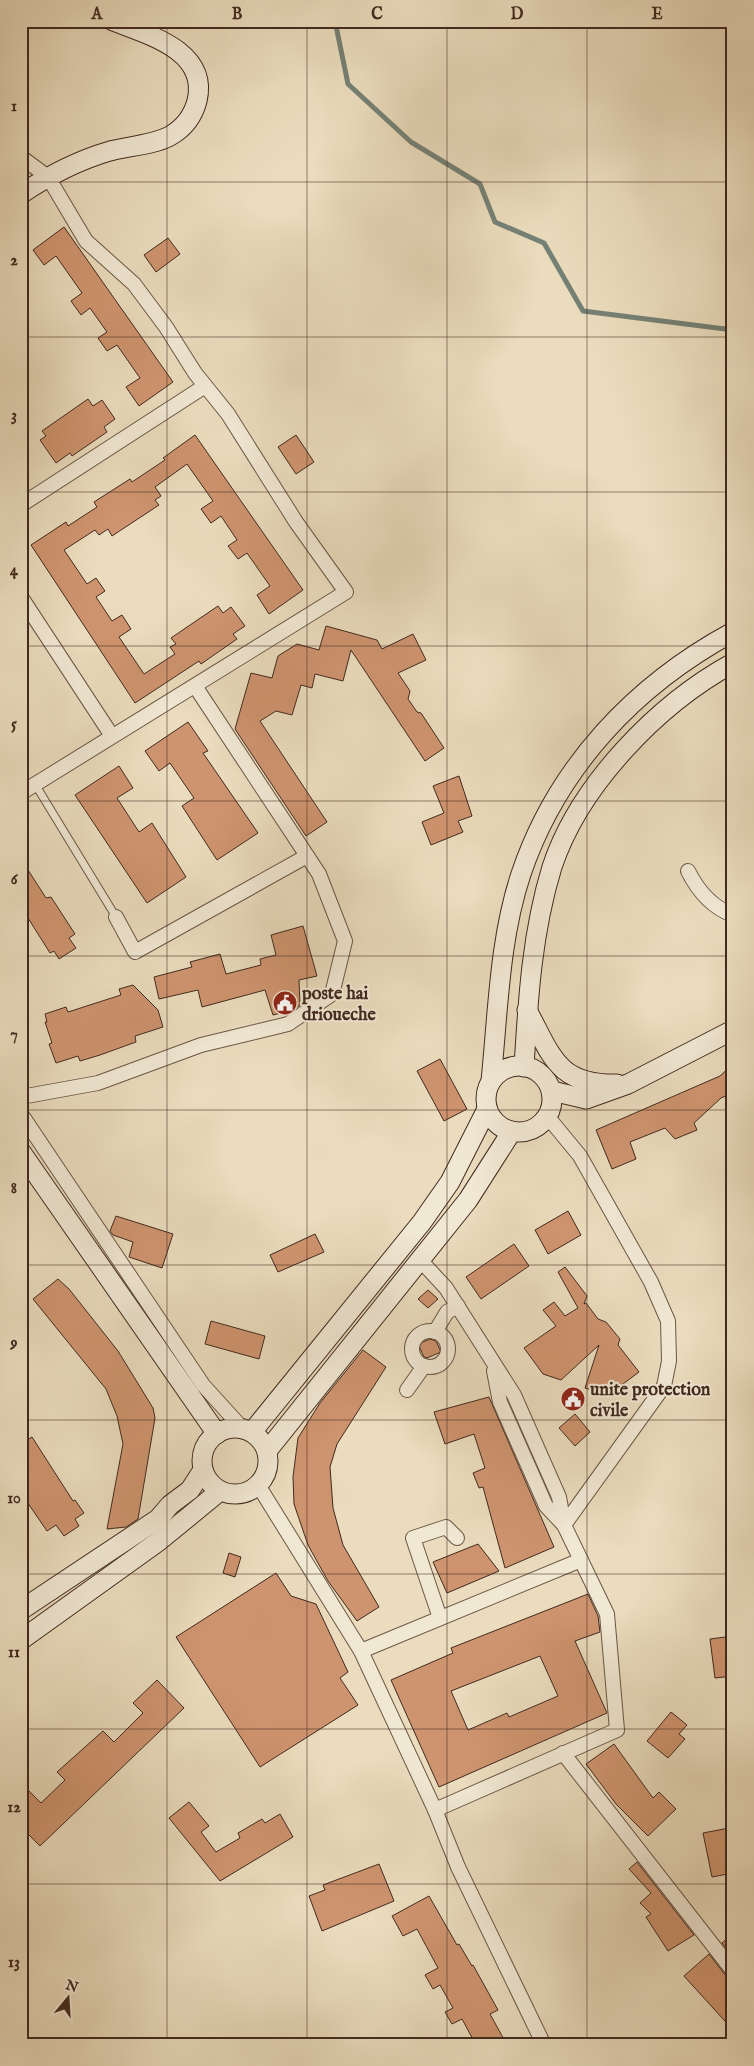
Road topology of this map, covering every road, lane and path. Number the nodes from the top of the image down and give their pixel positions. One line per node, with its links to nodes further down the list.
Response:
1 (113, 21): 3 (street)
2 (21, 157): 3 (street)
3 (48, 177): 4 (street); 5 (street)
4 (21, 194)
5 (206, 386): 6 (street); 10 (street)
6 (21, 505)
7 (21, 597): 11 (street)
8 (733, 632): 21 (street)
9 (733, 664): 18 (street)
10 (195, 686): 11 (street); 14 (street)
11 (112, 736): 12 (street)
12 (35, 784): 13 (street); 17 (lane)
13 (21, 793)
14 (307, 856): 17 (street); 24 (street)
15 (688, 871): 16 (street)
16 (733, 915)
17 (116, 917)
18 (527, 1010): 20 (street); 22 (street)
19 (733, 1030): 22 (street)
20 (524, 1066): 21 (street); 23 (street)
21 (491, 1081): 25 (street)
22 (628, 1084): 23 (street)
23 (552, 1092): 27 (street)
24 (21, 1097)
25 (488, 1109): 28 (street); 35 (street)
26 (21, 1114): 35 (street)
27 (547, 1116): 28 (street); 41 (street)
28 (512, 1131): 30 (street)
29 (21, 1152): 36 (street)
30 (421, 1261): 31 (street); 37 (street)
31 (458, 1306): 32 (street); 41 (street)
32 (435, 1332): 33 (street); 33 (street)
33 (424, 1366): 34 (street)
34 (407, 1390)
35 (247, 1430): 36 (street); 37 (street)
36 (217, 1434): 38 (street)
37 (267, 1451): 39 (street)
38 (204, 1470): 40 (street); 44 (street)
39 (258, 1485): 40 (street); 47 (street)
40 (220, 1491): 46 (street)
41 (564, 1525): 43 (street)
42 (457, 1538): 45 (street)
43 (581, 1560): 45 (street); 48 (street)
44 (21, 1610)
45 (440, 1618): 47 (street)
46 (21, 1640)
47 (361, 1651): 49 (street)
48 (563, 1753): 49 (street); 50 (street)
49 (435, 1810): 51 (street)
50 (733, 1971)
51 (544, 2045)

